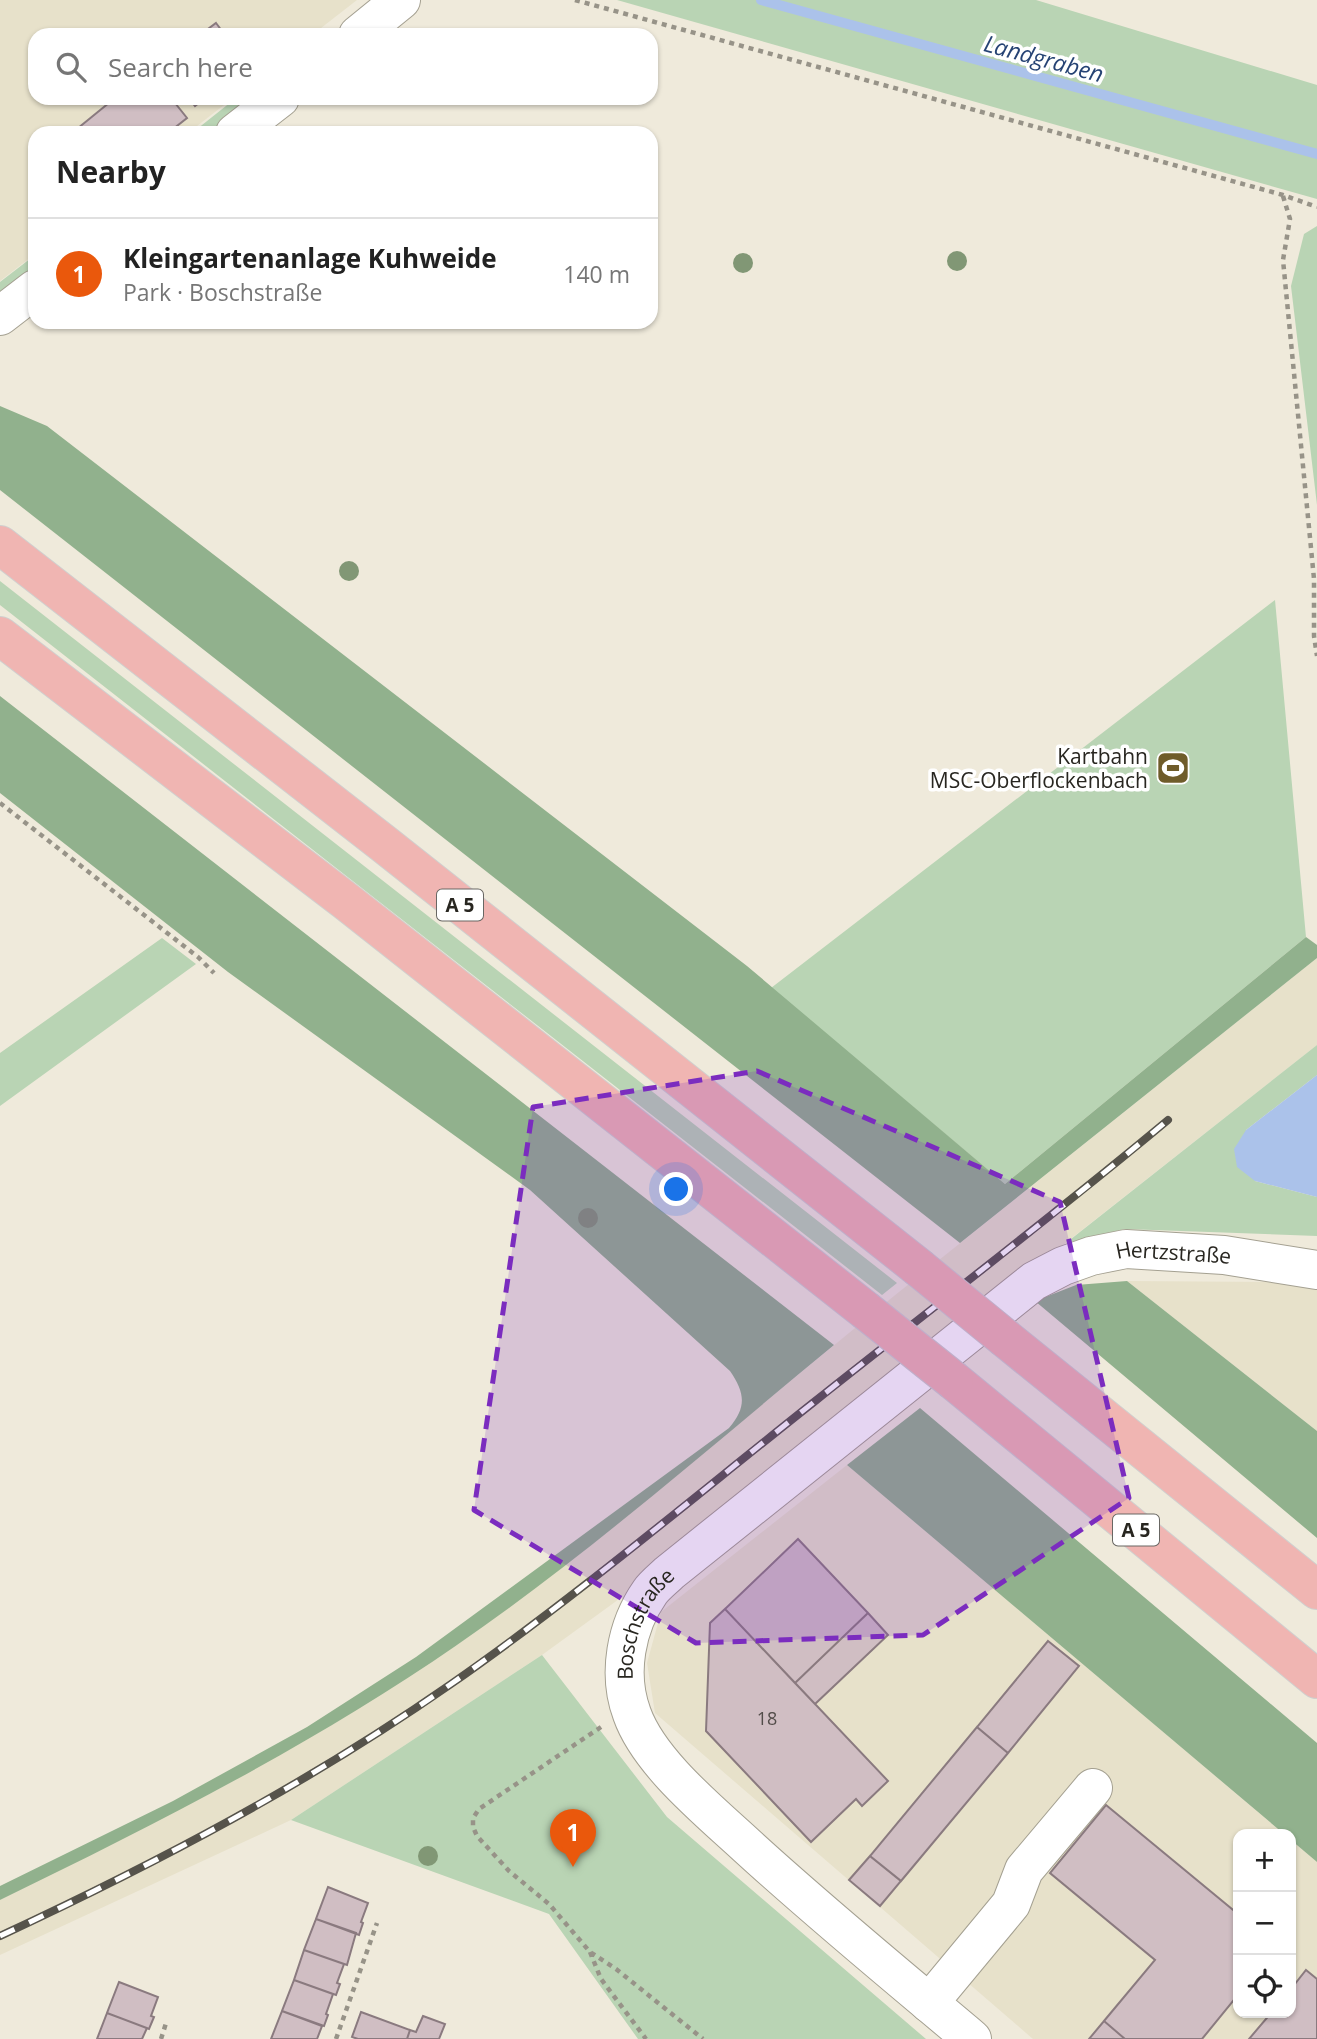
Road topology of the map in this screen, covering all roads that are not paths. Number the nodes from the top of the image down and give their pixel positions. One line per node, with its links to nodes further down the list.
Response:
1 (401, 0): 2 (street)
2 (367, 28)
3 (271, 105): 4 (street)
4 (244, 126)
5 (28, 294): 6 (street)
6 (0, 316)
7 (0, 545): 11 (highway, A 5, bridge)
8 (0, 636): 12 (highway, A 5, bridge)
9 (1317, 1269): 10 (street, Hertzstraße)
10 (1034, 1281): 14 (street, Boschstraße)
11 (1317, 1590)
12 (1317, 1679)
13 (1093, 1788): 14 (street)
14 (929, 2003): 15 (street, Boschstraße)
15 (972, 2039)

